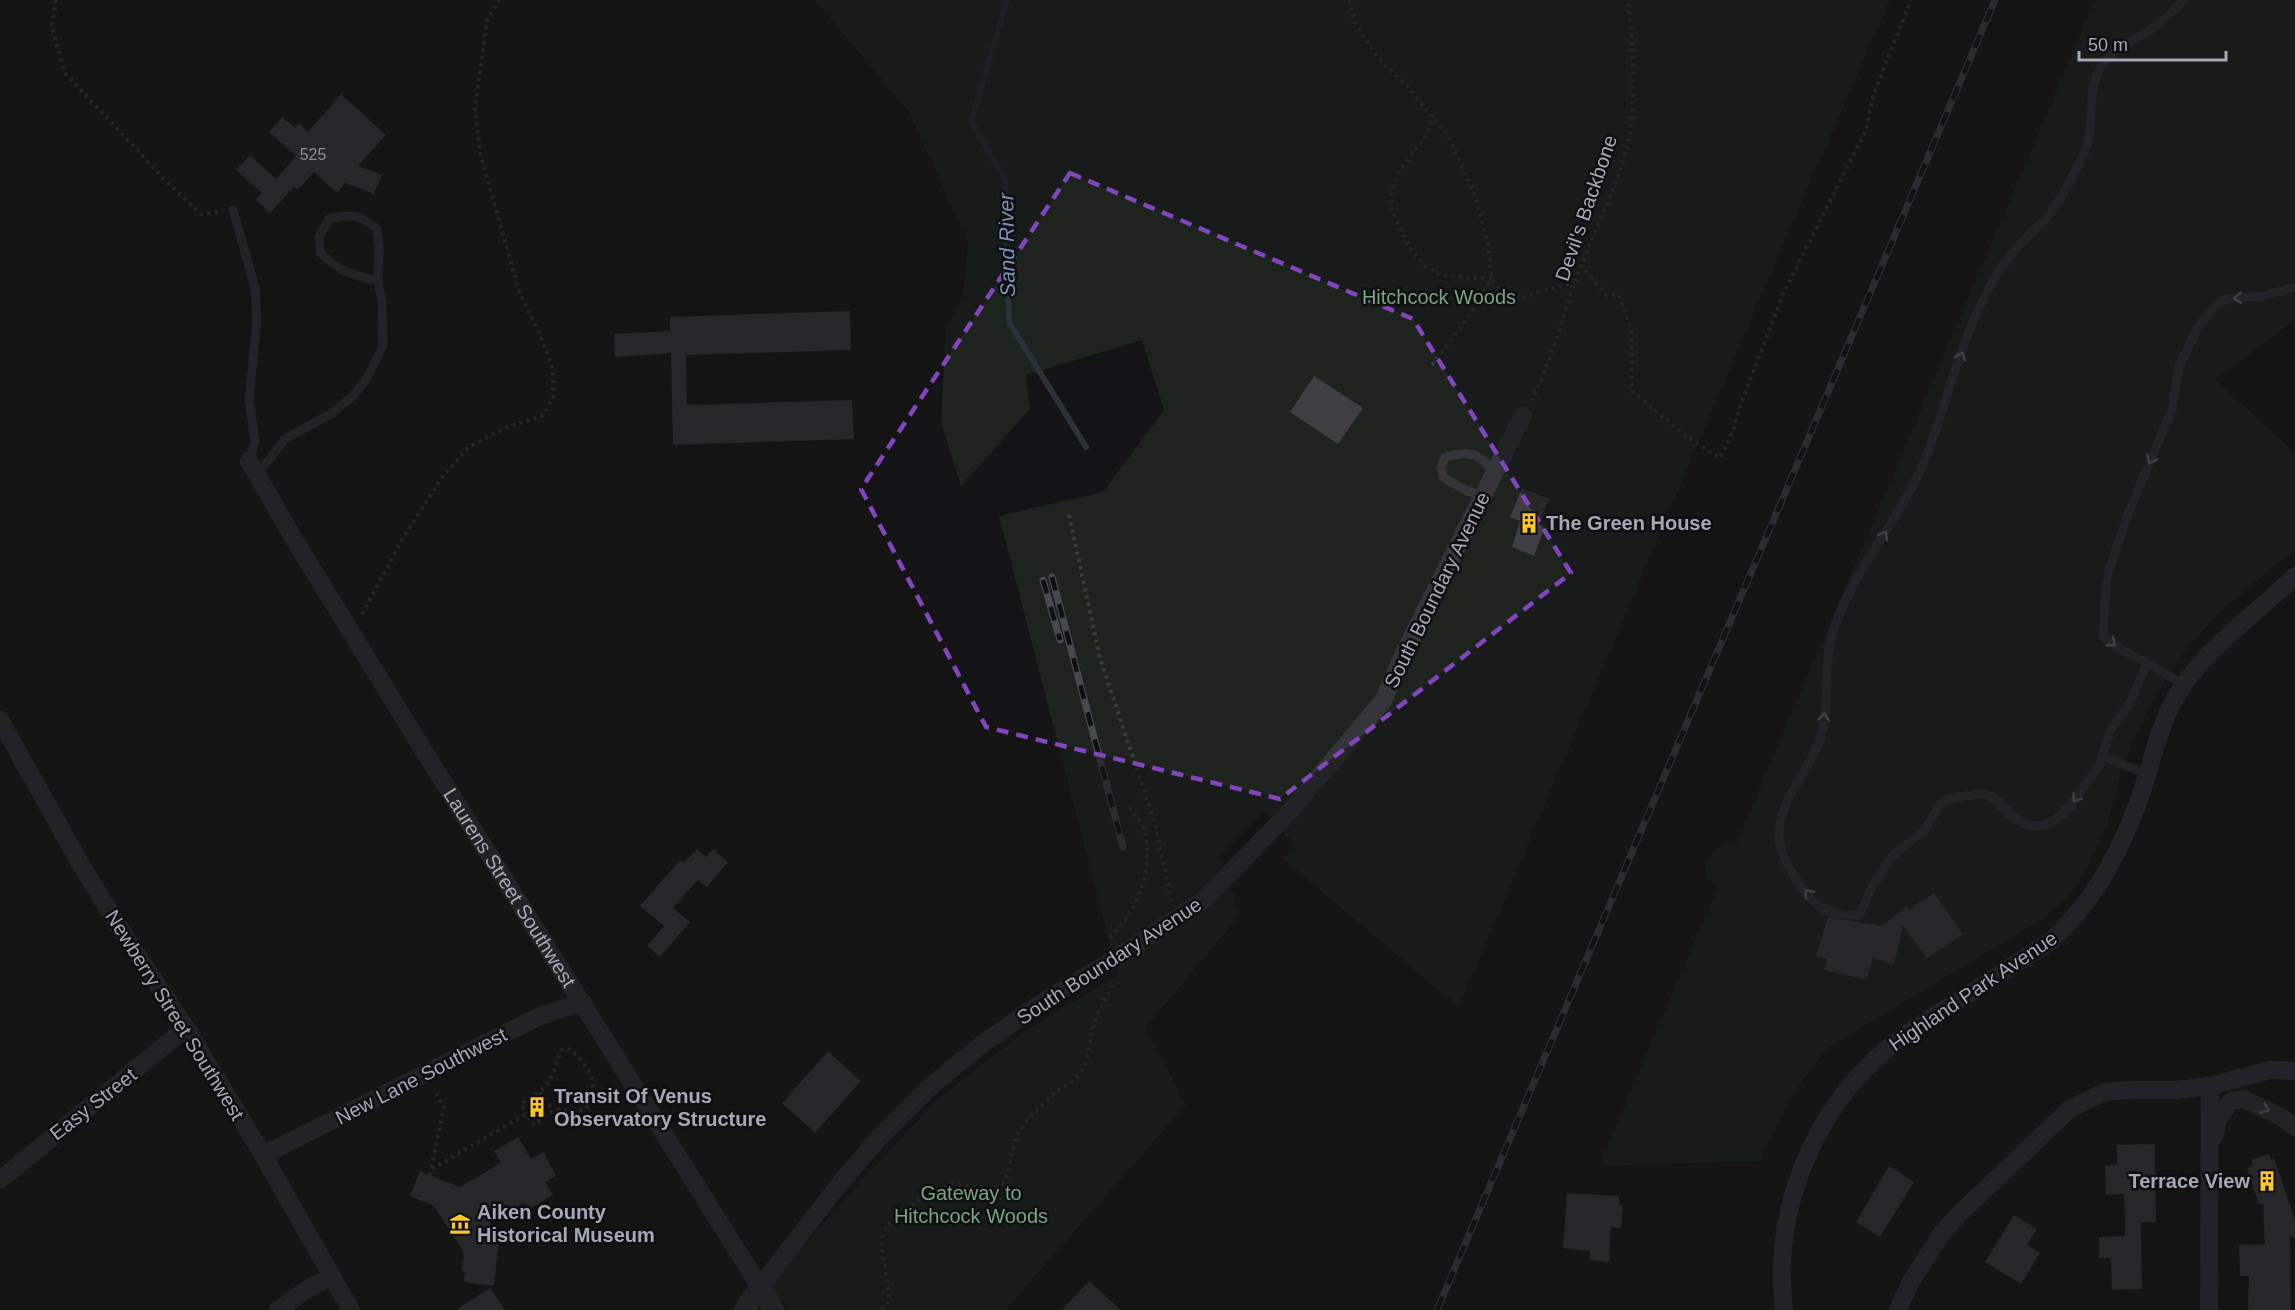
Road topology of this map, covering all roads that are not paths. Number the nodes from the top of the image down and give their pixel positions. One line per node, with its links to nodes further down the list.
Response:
1 (2184, 0): 13 (lane, one-way to 1)
2 (233, 210): 6 (lane)
3 (378, 281): 3 (lane); 6 (lane)
4 (2295, 287): 10 (lane, one-way to 10)
5 (1523, 416): 7 (street, South Boundary Avenue)
6 (253, 468): 15 (street, Laurens Street Southwest)
7 (1494, 472): 8 (street, South Boundary Avenue); 8 (lane)
8 (1484, 495): 24 (street, South Boundary Avenue)
9 (2293, 582): 11 (street, Highland Park Avenue)
10 (2147, 663): 11 (lane); 13 (lane)
11 (2184, 685): 14 (street, Highland Park Avenue)
12 (0, 720): 16 (street, Newberry Street Southwest)
13 (2103, 756): 14 (lane)
14 (2147, 774): 29 (street, Highland Park Avenue)
15 (582, 1002): 20 (street, New Lane Southwest); 24 (street, Laurens Street Southwest)
16 (186, 1028): 20 (street, Newberry Street Southwest); 22 (street, Easy Street)
17 (2295, 1071): 18 (street)
18 (2210, 1086): 21 (street); 30 (street)
19 (2295, 1127): 21 (street, one-way to 19)
20 (263, 1155): 23 (street, Newberry Street Southwest)
21 (2210, 1160): 31 (street)
22 (0, 1180)
23 (332, 1276): 25 (street); 26 (street, Newberry Street Southwest)
24 (760, 1287): 27 (street); 28 (street, Laurens Street Southwest)
25 (278, 1310)
26 (351, 1310)
27 (744, 1310)
28 (774, 1310)
29 (1784, 1310)
30 (1898, 1310)
31 (2209, 1310)

